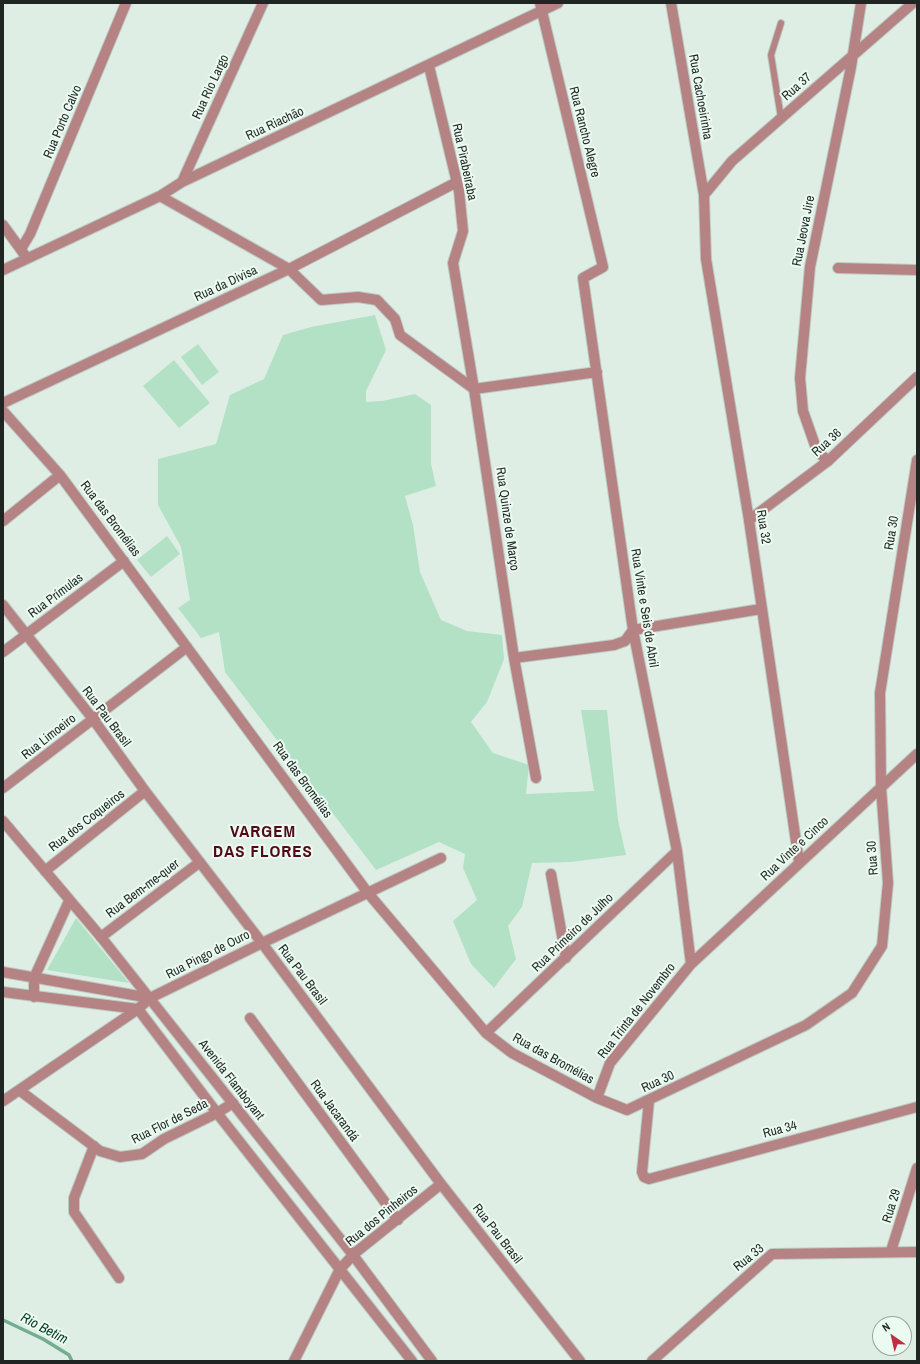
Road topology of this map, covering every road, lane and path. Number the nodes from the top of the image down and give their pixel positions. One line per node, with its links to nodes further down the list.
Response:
1 (126, 3): 17 (street, Rua Porto Calvo)
2 (264, 3): 12 (street, Rua Rio Largo)
3 (558, 3): 7 (street, Rua Riachão)
4 (671, 3): 14 (street, Rua Cachoeirinha)
5 (860, 3): 9 (street, Rua Jeova Jire)
6 (913, 3): 9 (street, Rua 37)
7 (540, 7): 10 (street, Rua Riachão); 20 (street, Rua Rancho Alegre)
8 (780, 22): 11 (lane)
9 (853, 54): 11 (street, Rua 37); 31 (street, Rua Jeova Jire)
10 (429, 66): 12 (street, Rua Riachão); 13 (street, Rua Pirabeiraba)
11 (781, 118): 14 (street, Rua 37)
12 (182, 182): 15 (street, Rua Riachão)
13 (457, 182): 19 (street, Rua Pirabeiraba); 22 (street, Rua da Divisa)
14 (704, 195): 33 (street, Rua 32)
15 (160, 196): 18 (street, Rua Riachão); 22 (street)
16 (3, 225): 17 (street)
17 (21, 249): 18 (street)
18 (28, 259): 23 (street, Rua Riachão)
19 (453, 263): 27 (street, Rua Quinze de Março)
20 (603, 267): 25 (street, Rua Vinte e Seis de Abril)
21 (838, 268): 24 (street)
22 (289, 269): 27 (street); 28 (street, Rua da Divisa)
23 (3, 270)
24 (917, 270)
25 (597, 372): 27 (street); 38 (street, Rua Vinte e Seis de Abril)
26 (917, 377): 31 (street, Rua 36)
27 (474, 389): 42 (street, Rua Quinze de Março)
28 (3, 403)
29 (3, 411): 32 (street, Rua das Bromélias)
30 (917, 460): 47 (street, Rua 30)
31 (828, 461): 33 (street, Rua 36)
32 (60, 475): 34 (street); 35 (street, Rua das Bromélias)
33 (749, 520): 37 (street, Rua 32)
34 (3, 521)
35 (124, 561): 39 (street, Rua Prímulas); 40 (street, Rua das Bromélias)
36 (3, 604): 39 (street, Rua Pau Brasil)
37 (762, 609): 38 (street); 53 (street, Rua 32)
38 (633, 630): 42 (street); 50 (street, Rua Vinte e Seis de Abril)
39 (26, 634): 41 (street, Rua Prímulas); 43 (street, Rua Pau Brasil)
40 (187, 647): 43 (street, Rua Limoeiro); 56 (street, Rua das Bromélias)
41 (3, 652)
42 (514, 658): 45 (street, Rua Quinze de Março)
43 (93, 719): 46 (street, Rua Limoeiro); 48 (street, Rua Pau Brasil)
44 (917, 754): 47 (street, Rua Vinte e Cinco)
45 (536, 778)
46 (3, 788)
47 (881, 788): 53 (street, Rua Vinte e Cinco); 73 (street, Rua 30)
48 (145, 791): 52 (street, Rua Pau Brasil); 54 (street, Rua dos Coqueiros)
49 (3, 821): 54 (street, Avenida Flamboyant)
50 (677, 851): 60 (street, Rua Primeiro de Julho); 61 (street, Rua Vinte e Seis de Abril)
51 (441, 858): 56 (street, Rua Pingo de Ouro)
52 (200, 862): 58 (street, Rua Bem-me-quer); 59 (street, Rua Pau Brasil)
53 (799, 862): 61 (street, Rua Vinte e Cinco)
54 (45, 871): 57 (street, Avenida Flamboyant)
55 (551, 874): 60 (street)
56 (368, 893): 59 (street, Rua Pingo de Ouro); 69 (street, Rua das Bromélias)
57 (69, 901): 58 (street, Avenida Flamboyant); 63 (street)
58 (101, 937): 66 (street, Avenida Flamboyant)
59 (262, 943): 66 (street, Rua Pingo de Ouro); 80 (street, Rua Pau Brasil)
60 (566, 958): 69 (street, Rua Primeiro de Julho)
61 (691, 964): 71 (street, Rua Trinta de Novembro)
62 (3, 972): 63 (street)
63 (34, 978): 65 (street); 66 (street)
64 (3, 992): 65 (street)
65 (34, 997): 67 (street)
66 (150, 998): 67 (street, Rua Pingo de Ouro); 74 (street, Avenida Flamboyant)
67 (138, 1009): 70 (street, Rua Pingo de Ouro); 77 (street)
68 (250, 1018): 81 (street, Rua Jacarandá)
69 (486, 1033): 71 (street, Rua das Bromélias)
70 (19, 1090): 72 (street, Rua Pingo de Ouro); 78 (street, Rua Flor de Seda)
71 (596, 1098): 76 (street, Rua das Bromélias)
72 (3, 1101)
73 (649, 1101): 75 (street, Rua 34); 76 (street, Rua 30)
74 (233, 1103): 77 (street, Rua Flor de Seda); 84 (street, Avenida Flamboyant)
75 (917, 1107)
76 (627, 1110)
77 (217, 1113): 78 (street, Rua Flor de Seda); 85 (street)
78 (94, 1146): 86 (street)
79 (917, 1168): 82 (street, Rua 29)
80 (441, 1184): 81 (street, Rua dos Pinheiros); 90 (street, Rua Pau Brasil)
81 (398, 1220): 84 (street, Rua dos Pinheiros)
82 (891, 1251): 83 (street, Rua 33); 91 (street, Rua 33)
83 (917, 1252)
84 (353, 1255): 85 (street, Rua dos Pinheiros); 89 (street, Avenida Flamboyant)
85 (340, 1269): 87 (street, Rua dos Pinheiros); 88 (street)
86 (119, 1278)
87 (294, 1361)
88 (412, 1361)
89 (432, 1361)
90 (580, 1361)
91 (652, 1361)

